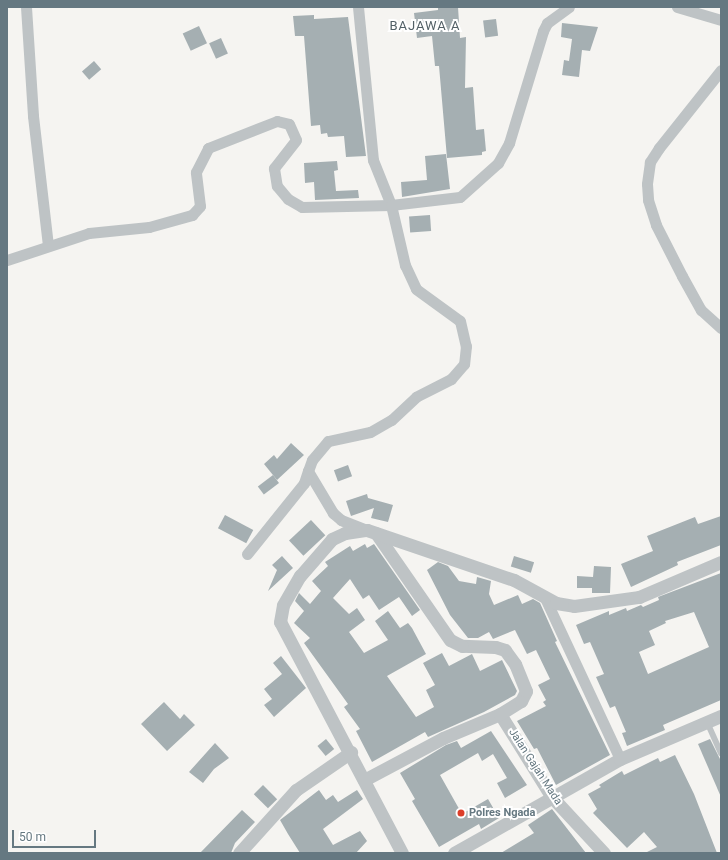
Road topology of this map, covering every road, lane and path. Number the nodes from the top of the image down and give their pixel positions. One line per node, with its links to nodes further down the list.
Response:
1 (26, 7): 8 (street)
2 (358, 7): 7 (street)
3 (569, 7): 7 (street)
4 (677, 7): 5 (street)
5 (721, 20)
6 (721, 70): 10 (street)
7 (390, 205): 8 (street); 11 (street)
8 (48, 245): 9 (street)
9 (7, 260)
10 (721, 328)
11 (308, 471): 12 (street); 13 (street)
12 (372, 532): 15 (street); 16 (street); 19 (street)
13 (247, 554)
14 (721, 562): 15 (street)
15 (546, 598): 21 (street)
16 (500, 714): 22 (street); 23 (street, Jalan Gajah Mada)
17 (721, 716): 18 (street)
18 (707, 721): 20 (lane); 21 (street)
19 (351, 752): 22 (street); 24 (street)
20 (721, 753)
21 (620, 759): 23 (street)
22 (364, 780): 25 (street)
23 (551, 796): 26 (street); 27 (street, Jalan Gajah Mada)
24 (239, 853)
25 (402, 853)
26 (454, 853)
27 (604, 853)

